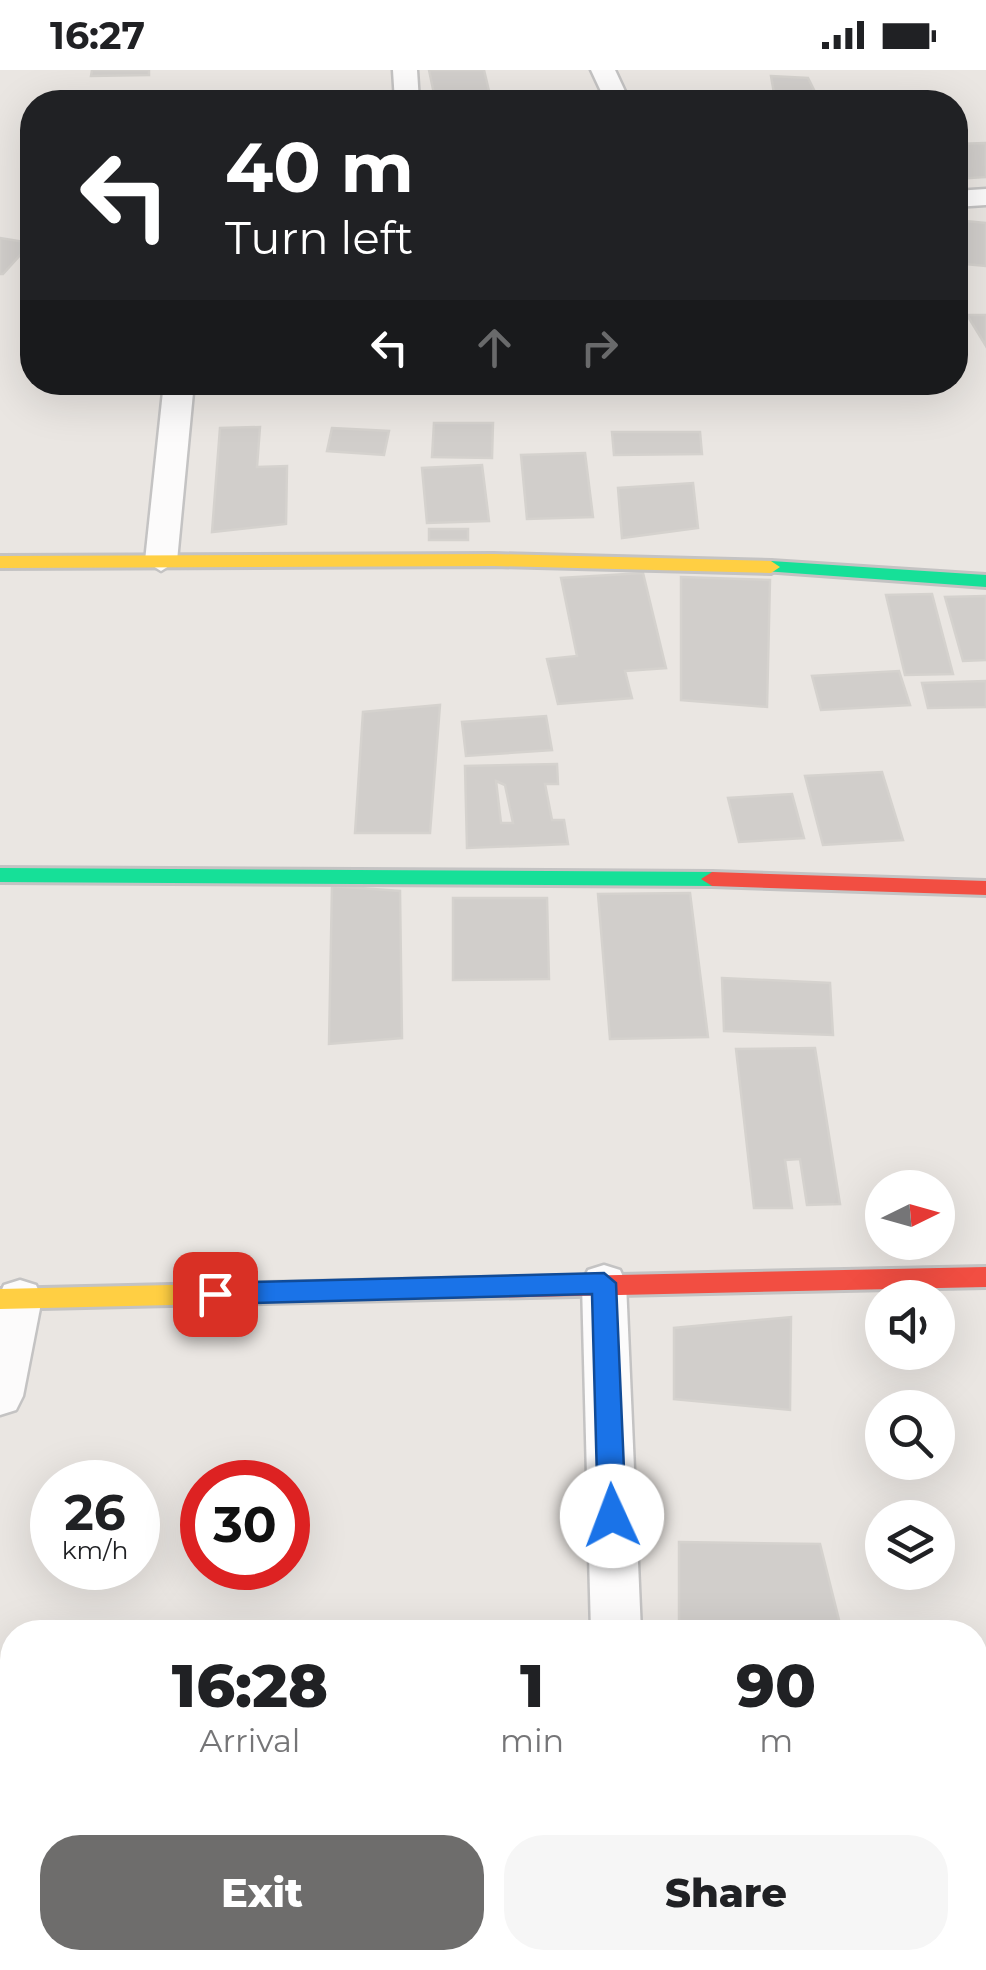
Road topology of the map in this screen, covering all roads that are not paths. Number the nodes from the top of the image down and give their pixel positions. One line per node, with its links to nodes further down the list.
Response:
1 (178, 395): 2 (street)
2 (161, 561): 3 (street); 4 (street)
3 (0, 562)
4 (986, 581)
5 (0, 875): 6 (street)
6 (986, 888)
7 (986, 1277): 8 (street)
8 (604, 1283): 9 (street); 11 (street)
9 (10, 1299): 10 (street)
10 (0, 1396)
11 (616, 1620)

